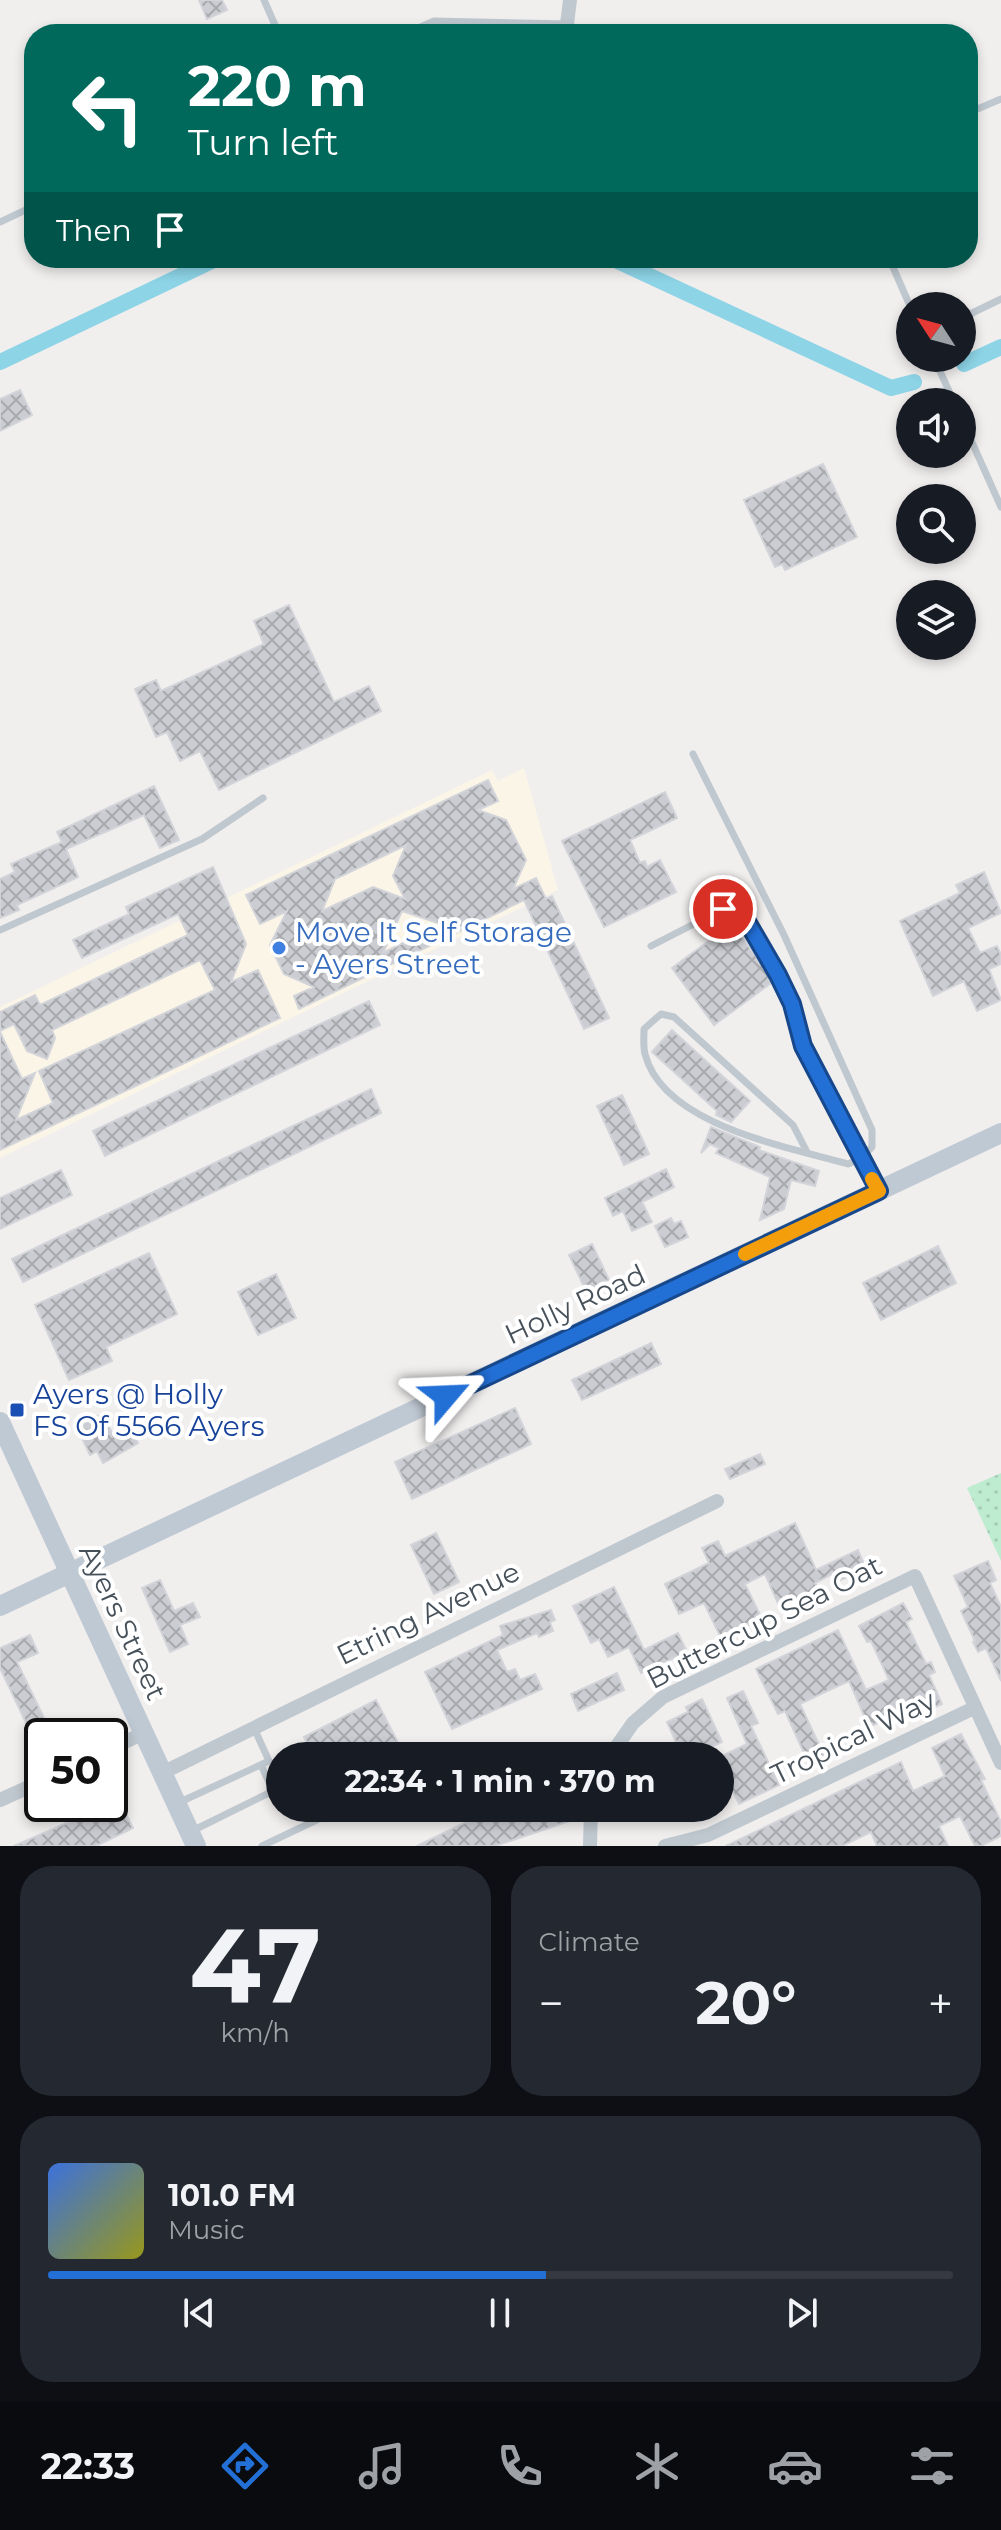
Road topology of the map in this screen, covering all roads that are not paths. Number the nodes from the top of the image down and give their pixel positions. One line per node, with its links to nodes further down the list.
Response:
1 (264, 0): 3 (lane)
2 (570, 0): 5 (street)
3 (275, 24)
4 (427, 24): 5 (lane)
5 (567, 24)
6 (1001, 99): 7 (lane)
7 (978, 109)
8 (24, 211): 9 (lane)
9 (0, 222)
10 (893, 268): 11 (lane)
11 (904, 292)
12 (1001, 299): 13 (lane)
13 (976, 311)
14 (976, 451): 15 (lane)
15 (1001, 507)
16 (693, 754): 22 (lane)
17 (263, 798): 18 (lane)
18 (0, 930)
19 (651, 946): 22 (lane)
20 (1001, 1133): 23 (main road, Holly Road)
21 (806, 1150): 21 (lane); 22 (lane)
22 (860, 1159): 23 (lane)
23 (879, 1191): 26 (main road, Holly Road)
24 (0, 1422): 26 (main road, Ayers Street)
25 (717, 1501): 29 (street, Etring Avenue)
26 (70, 1574): 27 (main road, Holly Road); 30 (main road, Ayers Street)
27 (0, 1606)
28 (974, 1708): 32 (street, Buttercup Sea Oat); 33 (street); 44 (street, Tropical Way)
29 (254, 1727): 34 (lane); 35 (street, Etring Avenue)
30 (144, 1733): 31 (street); 35 (main road, Ayers Street)
31 (128, 1741)
32 (620, 1742)
33 (1001, 1763)
34 (261, 1765): 38 (lane); 41 (lane)
35 (162, 1773): 38 (main road, Ayers Street)
36 (24, 1789): 37 (street)
37 (0, 1800)
38 (176, 1804): 41 (main road, Ayers Street)
39 (313, 1822): 42 (lane)
40 (591, 1822): 43 (street)
41 (193, 1839)
42 (262, 1846)
43 (590, 1846)
44 (665, 1846)

